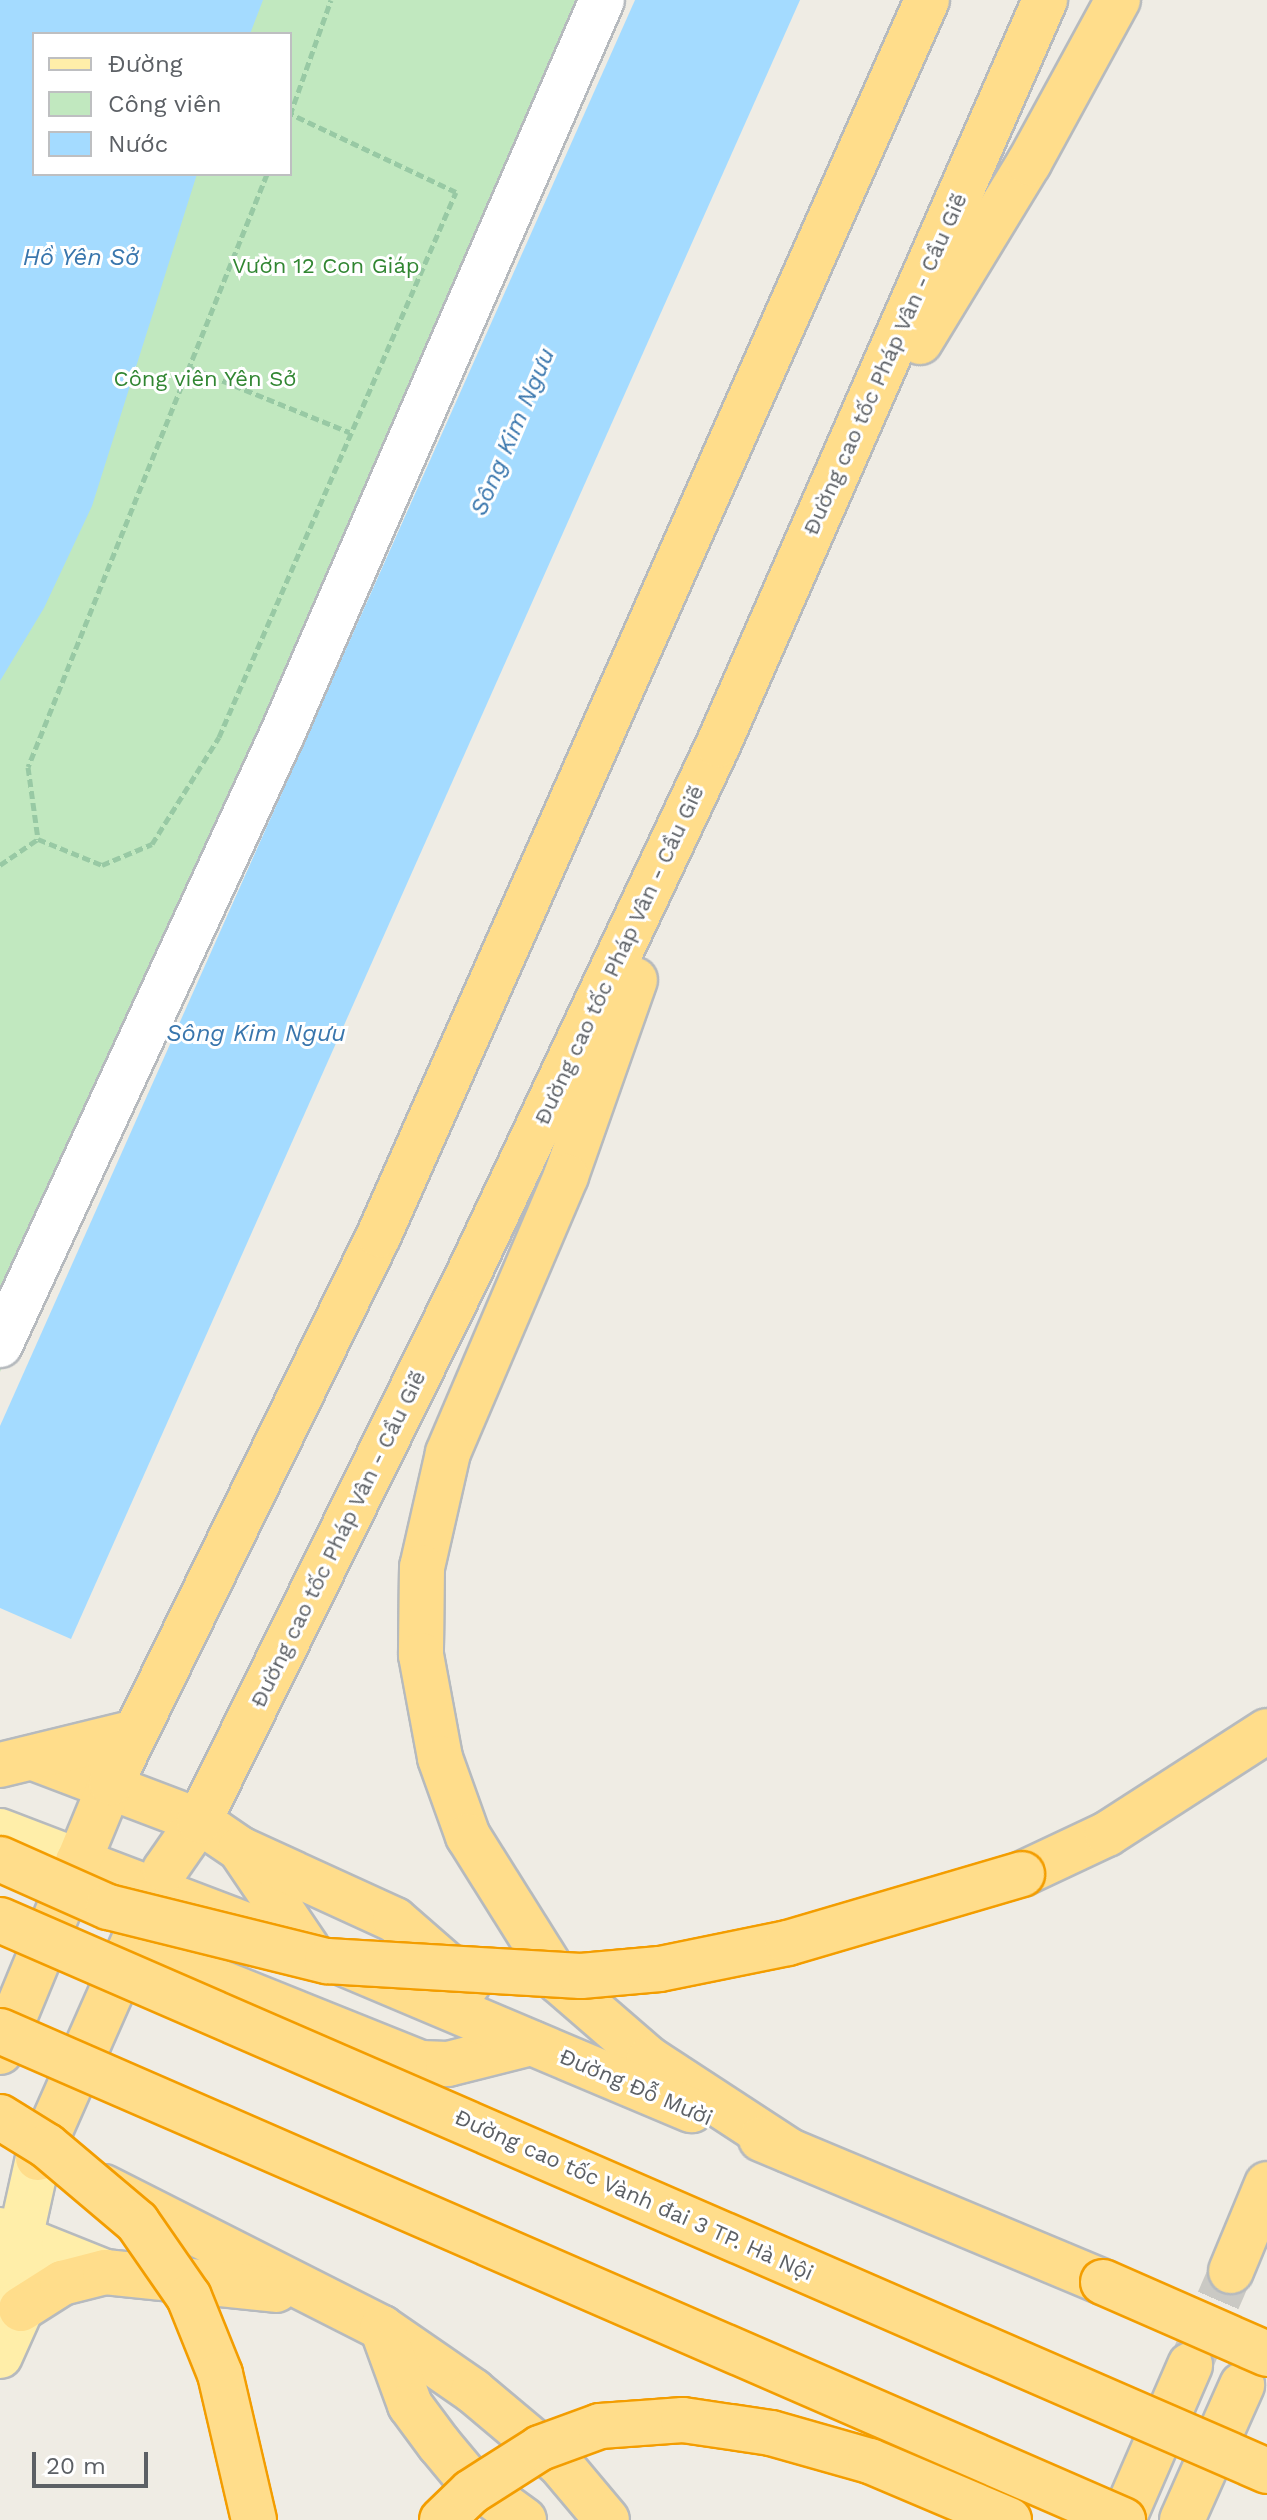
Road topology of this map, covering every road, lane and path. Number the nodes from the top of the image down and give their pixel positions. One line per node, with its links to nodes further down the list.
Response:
1 (331, 0): 6 (path)
2 (602, 0): 15 (lane)
3 (927, 0): 17 (highway)
4 (1045, 0): 11 (highway, Đường cao tốc Pháp Vân - Cầu Giẽ)
5 (1118, 0): 11 (highway)
6 (292, 109)
7 (292, 116): 10 (path)
8 (266, 176): 9 (path)
9 (189, 367): 10 (path); 13 (path)
10 (349, 432): 13 (path)
11 (831, 488): 12 (highway, Đường cao tốc Pháp Vân - Cầu Giẽ)
12 (718, 745): 20 (highway, Đường cao tốc Pháp Vân - Cầu Giẽ); 34 (highway)
13 (38, 839): 14 (path)
14 (0, 865)
15 (0, 1345)
16 (1267, 1731): 23 (highway, bridge)
17 (135, 1732): 18 (highway); 19 (highway)
18 (18, 1762): 19 (highway)
19 (111, 1783): 20 (highway); 24 (highway)
20 (199, 1821): 22 (highway); 25 (highway, Đường cao tốc Pháp Vân - Cầu Giẽ)
21 (0, 1831): 24 (main road, Đường Đỗ Mười)
22 (240, 1849): 28 (highway); 30 (highway)
23 (0, 1859)
24 (78, 1861): 25 (highway, Đường Đỗ Mười); 31 (highway)
25 (156, 1892): 27 (highway, Đường cao tốc Pháp Vân - Cầu Giẽ); 28 (highway, Đường Đỗ Mười)
26 (0, 1920): 46 (highway, Đường cao tốc Vành đai 3 TP. Hà Nội, bridge)
27 (132, 1947): 30 (highway); 35 (highway, Đường cao tốc Pháp Vân - Cầu Giẽ)
28 (307, 1948): 30 (highway, Đường Đỗ Mười)
29 (0, 2031): 52 (highway, bridge)
30 (531, 2043): 34 (highway, Đường Đỗ Mười)
31 (0, 2052)
32 (0, 2117): 47 (highway, bridge)
33 (0, 2138): 35 (highway)
34 (788, 2150): 45 (highway, Đường Đỗ Mười, bridge)
35 (38, 2158): 37 (main road); 40 (highway)
36 (1267, 2184): 38 (highway)
37 (10, 2235): 39 (main road); 41 (main road)
38 (1231, 2271)
39 (105, 2272): 40 (highway); 41 (highway)
40 (315, 2298): 42 (highway)
41 (21, 2309): 43 (main road)
42 (382, 2328): 49 (highway); 50 (highway)
43 (0, 2356)
44 (1190, 2365): 52 (highway)
45 (1254, 2370): 53 (highway)
46 (1267, 2471)
47 (254, 2520)
48 (442, 2520): 51 (highway, bridge)
49 (524, 2520)
50 (607, 2520)
51 (1009, 2520)
52 (1123, 2520)
53 (1182, 2520)

